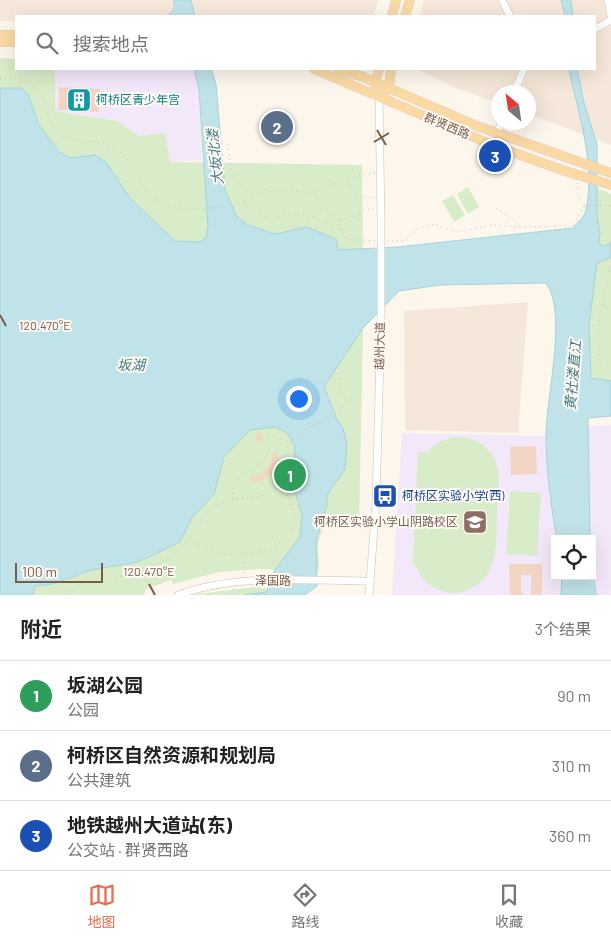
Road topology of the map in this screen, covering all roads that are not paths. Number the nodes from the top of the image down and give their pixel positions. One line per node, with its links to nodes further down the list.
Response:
1 (396, 0): 5 (main road)
2 (410, 0): 6 (main road)
3 (502, 0): 7 (street)
4 (608, 0): 8 (street)
5 (392, 15)
6 (405, 15)
7 (510, 15)
8 (611, 18): 9 (street)
9 (596, 29)
10 (0, 35): 11 (main road)
11 (15, 35)
12 (0, 42): 13 (main road)
13 (15, 42)
14 (316, 70): 22 (main road, 群贤西路)
15 (341, 70): 19 (main road, 群贤西路)
16 (379, 70): 19 (main road)
17 (391, 70): 21 (main road)
18 (524, 70): 20 (street)
19 (375, 82): 21 (main road, 群贤西路); 22 (main road, 越州大道)
20 (517, 85)
21 (389, 88): 22 (main road); 24 (main road, 群贤西路)
22 (379, 97): 26 (main road, 群贤西路); 27 (street, 越州大道, bridge)
23 (498, 130): 24 (street)
24 (497, 133): 25 (main road, 群贤西路)
25 (611, 173)
26 (611, 185)
27 (370, 581): 28 (street, 泽国路); 29 (street, 越州大道)
28 (178, 595)
29 (370, 595)

